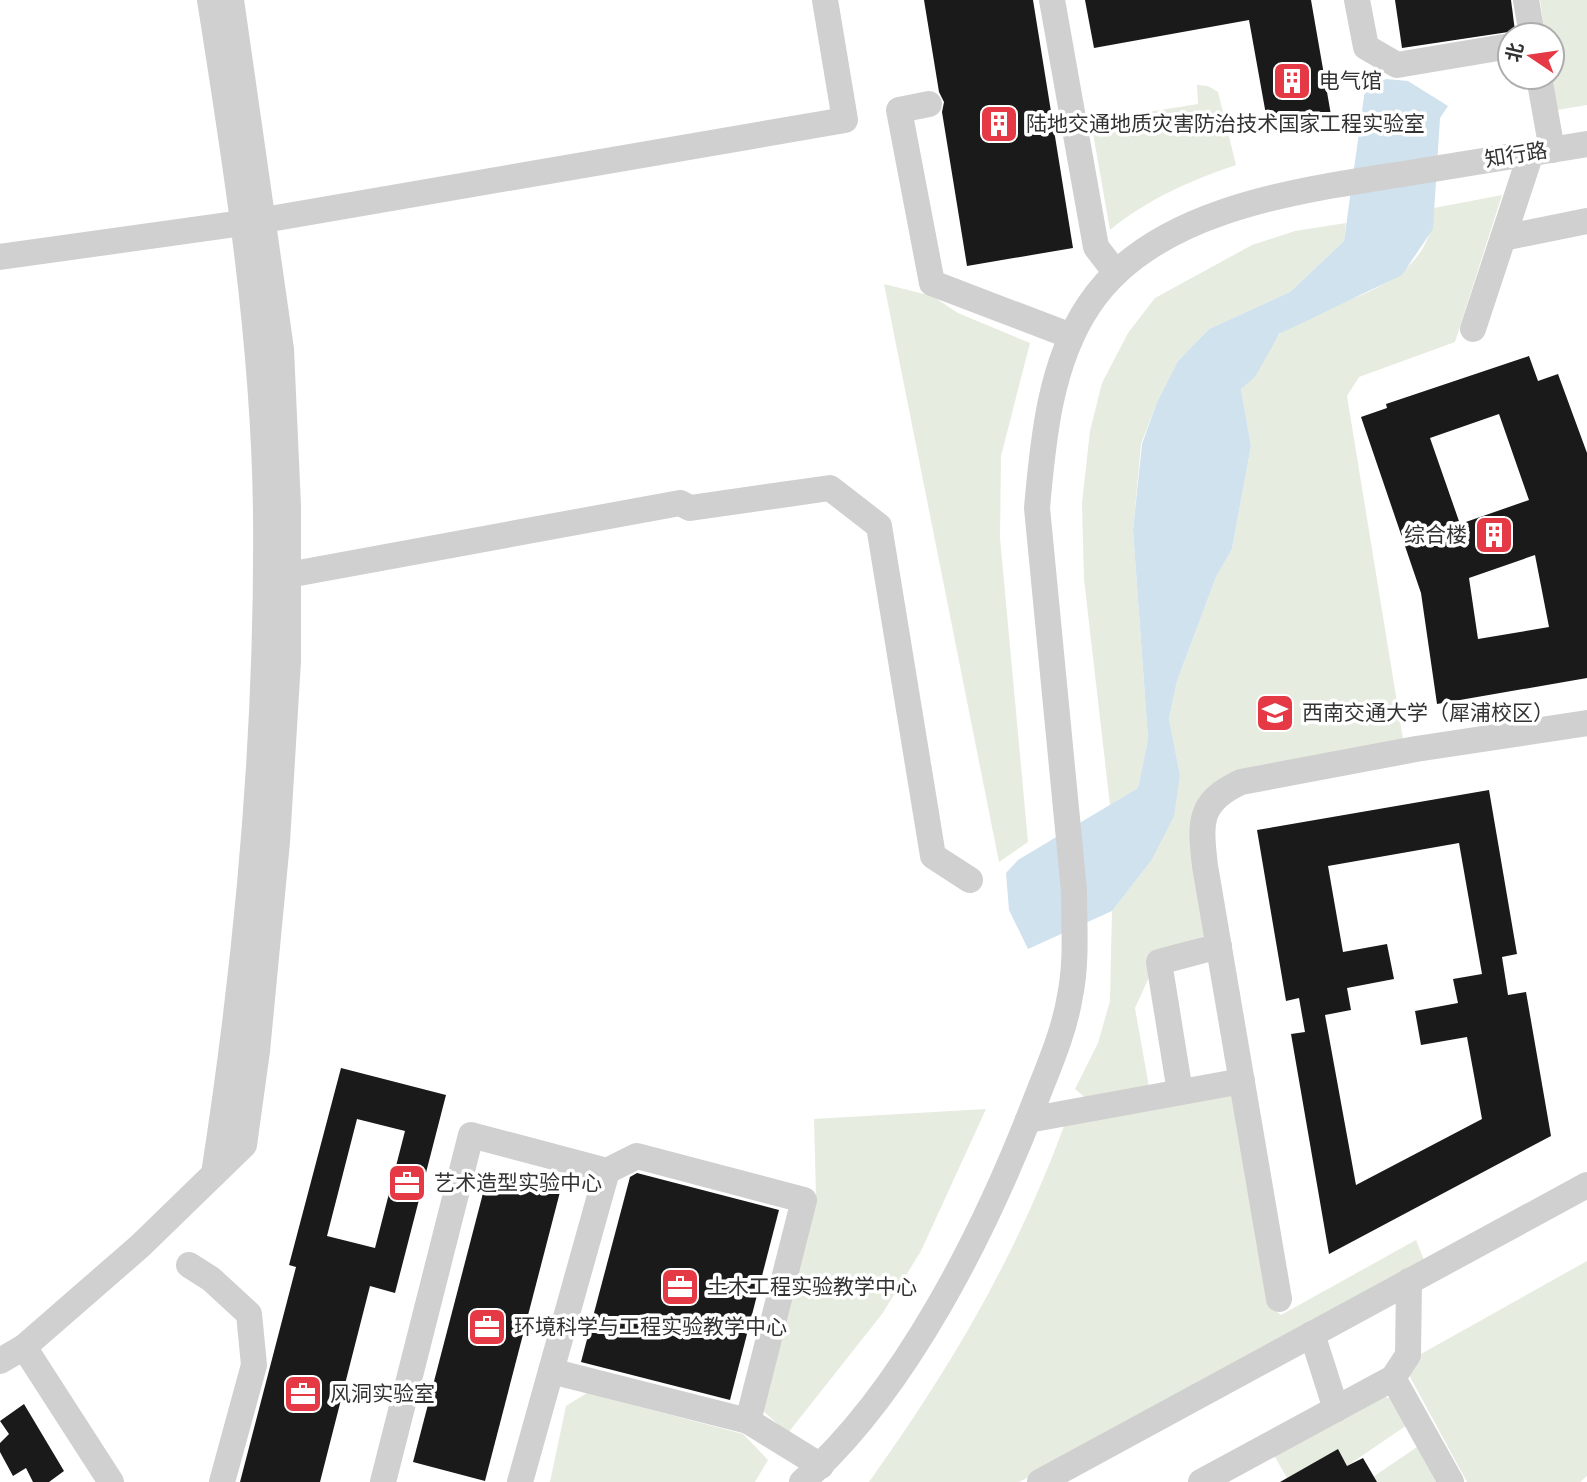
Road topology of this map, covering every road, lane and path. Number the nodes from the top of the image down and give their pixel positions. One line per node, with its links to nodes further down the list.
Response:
1 (210, 0): 13 (street)
2 (231, 0): 13 (street)
3 (825, 0): 13 (street)
4 (1052, 0): 17 (street)
5 (1357, 0): 8 (street)
6 (1526, 0): 7 (street)
7 (1530, 21)
8 (1496, 48)
9 (1539, 91): 12 (street)
10 (929, 104): 19 (street)
11 (1587, 144): 12 (street, 知行路)
12 (1541, 151): 15 (street); 17 (street, 知行路)
13 (253, 221): 16 (street); 20 (street); 28 (street)
14 (1587, 221): 15 (street)
15 (1503, 238): 18 (street)
16 (0, 257)
17 (1116, 273): 19 (street, 知行路)
18 (1473, 329)
19 (1071, 336): 26 (street, 知行路)
20 (288, 575): 22 (street); 28 (street)
21 (1587, 723): 23 (street)
22 (970, 880)
23 (1219, 946): 24 (street); 25 (street)
24 (1242, 1081): 25 (street); 32 (street)
25 (1180, 1092): 26 (street)
26 (1028, 1120): 40 (street, 知行路)
27 (607, 1171): 36 (street); 39 (street); 43 (street)
28 (214, 1174): 34 (street)
29 (1586, 1188): 31 (street)
30 (189, 1265): 42 (street)
31 (1409, 1282): 33 (street); 37 (street)
32 (1279, 1299)
33 (1312, 1334): 38 (street); 45 (street)
34 (24, 1348): 35 (street); 41 (street)
35 (0, 1361)
36 (551, 1371): 39 (street); 44 (street)
37 (1393, 1378): 38 (street); 47 (street)
38 (1336, 1409): 46 (street)
39 (748, 1421): 40 (street)
40 (812, 1474)
41 (111, 1482)
42 (222, 1482)
43 (383, 1482)
44 (520, 1482)
45 (1040, 1482)
46 (1201, 1482)
47 (1451, 1482)

